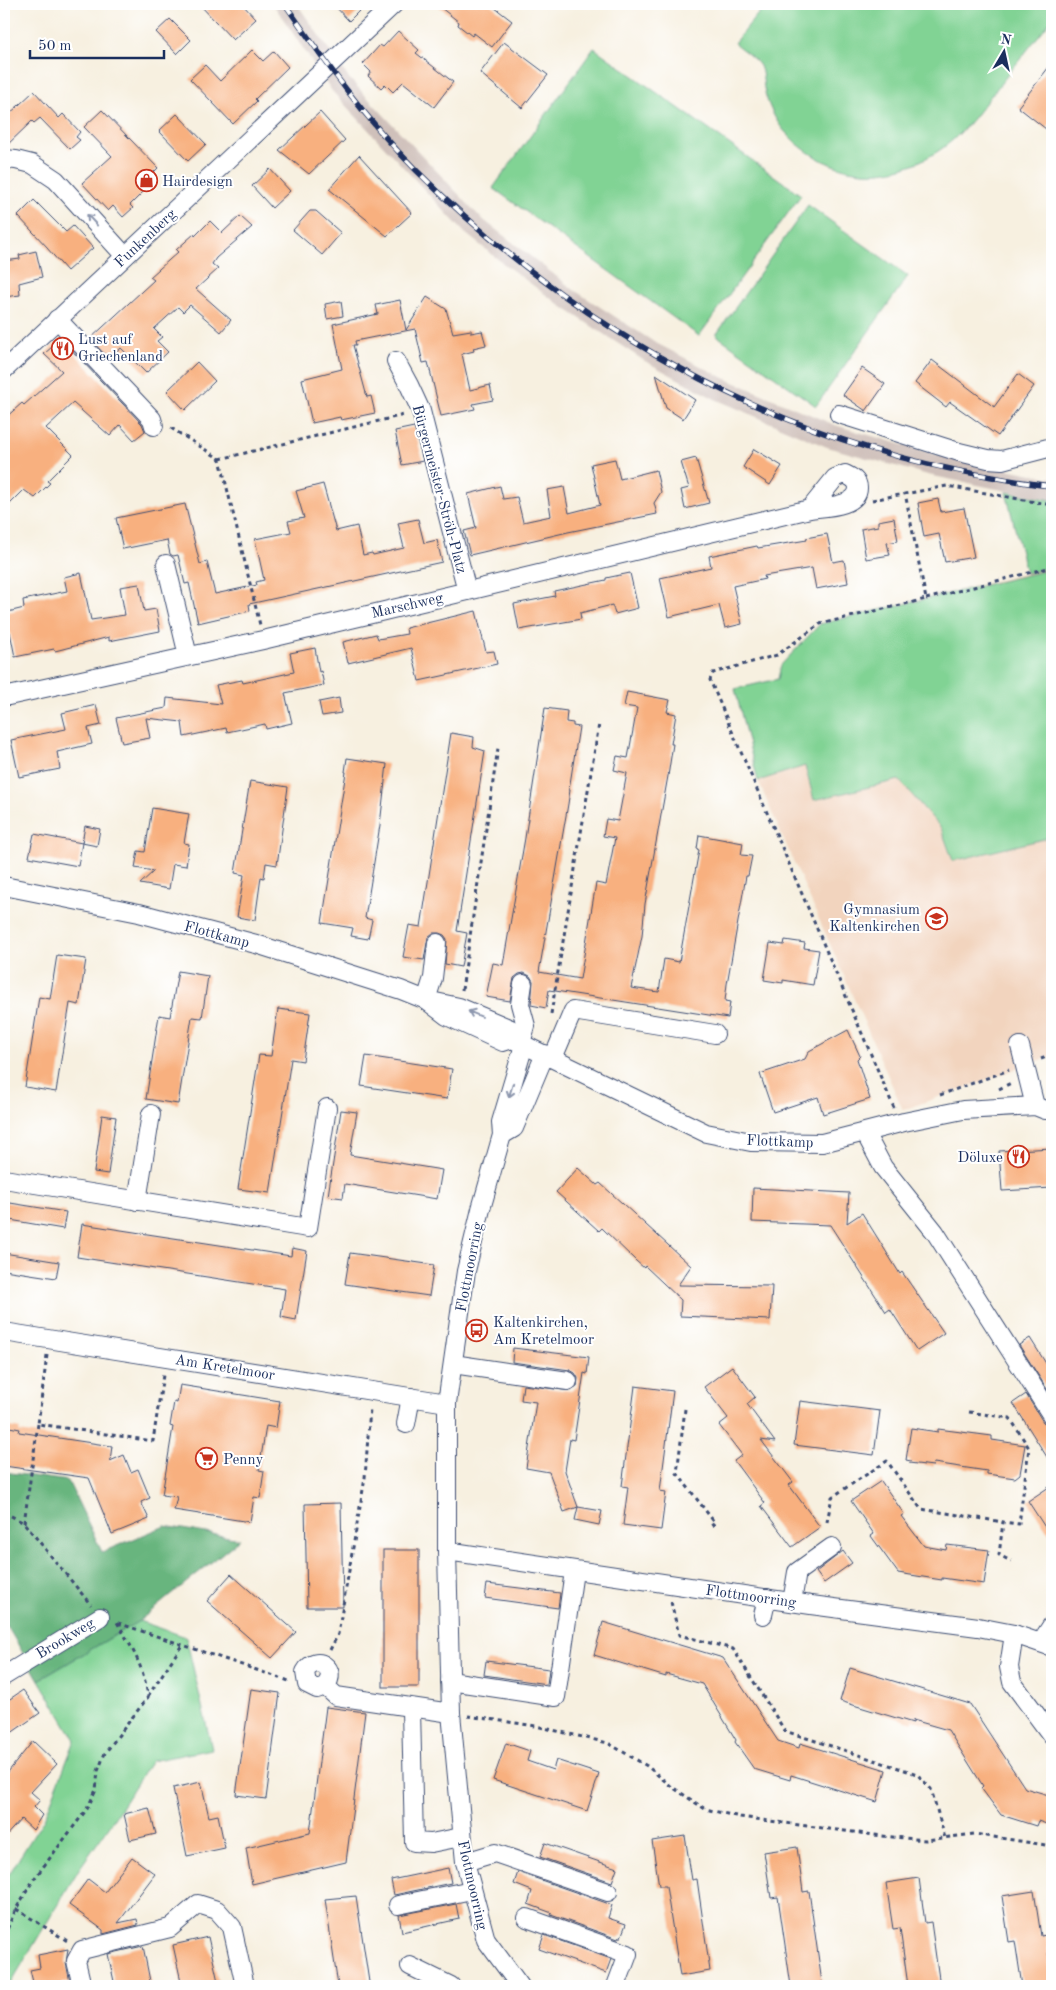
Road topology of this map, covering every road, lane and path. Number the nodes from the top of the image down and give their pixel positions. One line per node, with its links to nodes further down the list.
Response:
1 (394, 4): 3 (street, Funkenberg)
2 (4, 159): 3 (street, one-way to 2)
3 (125, 256): 4 (street, Funkenberg)
4 (57, 319): 6 (street, Funkenberg); 9 (street)
5 (396, 362): 7 (street, Bürgermeister-Ströh-Platz)
6 (4, 370)
7 (421, 411): 11 (path); 18 (street, Bürgermeister-Ströh-Platz)
8 (840, 414): 10 (street)
9 (151, 420): 11 (path)
10 (1052, 447)
11 (220, 459): 20 (path)
12 (905, 494): 13 (path); 14 (path); 19 (path)
13 (849, 502): 15 (street, Marschweg); 15 (street)
14 (1052, 505)
15 (810, 509): 18 (street, Marschweg)
16 (166, 564): 21 (street)
17 (1052, 568): 19 (path)
18 (467, 591): 20 (street, Marschweg)
19 (926, 599): 41 (path)
20 (263, 640): 21 (street, Marschweg)
21 (188, 656): 22 (street, Marschweg)
22 (4, 696)
23 (599, 724): 30 (path)
24 (498, 748): 29 (path)
25 (4, 890): 28 (street, Flottkamp)
26 (437, 943): 28 (street)
27 (523, 984): 32 (street, Flottmoorring)
28 (426, 1000): 29 (street, Flottkamp); 32 (street, Flottkamp)
29 (459, 1007): 32 (street, Flottkamp, one-way to 29)
30 (551, 1016)
31 (715, 1034): 35 (street, Flottmoorring)
32 (519, 1042): 35 (street, Flottkamp); 44 (street, Flottmoorring, one-way to 44)
33 (1020, 1046): 36 (street)
34 (1052, 1055): 36 (path)
35 (549, 1056): 43 (street, Flottkamp); 44 (street, Flottmoorring)
36 (1025, 1064): 37 (path); 40 (street)
37 (932, 1098)
38 (1052, 1098): 40 (street, Flottkamp)
39 (327, 1108): 46 (street)
40 (1044, 1108): 43 (street, Flottkamp)
41 (895, 1112)
42 (151, 1114): 46 (street)
43 (865, 1133): 57 (street)
44 (502, 1135): 50 (street, Flottmoorring)
45 (4, 1179): 46 (street)
46 (137, 1201)
47 (4, 1332): 48 (street, Am Kretelmoor)
48 (50, 1340): 49 (street, Am Kretelmoor); 58 (path)
49 (165, 1357): 52 (street, Am Kretelmoor); 58 (path)
50 (453, 1364): 51 (street); 54 (street, Flottmoorring)
51 (568, 1381)
52 (372, 1390): 53 (street, Am Kretelmoor); 76 (path)
53 (410, 1397): 54 (street, Am Kretelmoor); 59 (street)
54 (447, 1403): 66 (street, Flottmoorring)
55 (685, 1409): 64 (path)
56 (969, 1412): 62 (path)
57 (1052, 1416)
58 (38, 1424): 63 (path)
59 (406, 1424)
60 (4, 1512): 63 (path)
61 (827, 1522): 62 (path)
62 (1003, 1522): 67 (path)
63 (24, 1523): 71 (path)
64 (711, 1526)
65 (832, 1547): 70 (street)
66 (447, 1551): 68 (street, Flottmoorring); 79 (street, Flottmoorring)
67 (1011, 1561)
68 (574, 1571): 69 (street, Flottmoorring); 79 (street)
69 (666, 1584): 70 (street, Flottmoorring); 86 (path)
70 (792, 1602): 73 (street, Flottmoorring)
71 (109, 1620): 74 (path); 77 (street, Brookweg); 81 (path)
72 (1052, 1625): 75 (street)
73 (1014, 1634): 75 (street, Flottmoorring); 84 (street)
74 (182, 1645): 78 (path); 81 (path)
75 (1047, 1645)
76 (322, 1664): 78 (street); 80 (street)
77 (4, 1676)
78 (305, 1680): 80 (street)
79 (450, 1681): 83 (street, Flottmoorring)
80 (325, 1686): 82 (street)
81 (148, 1697): 92 (path)
82 (411, 1709): 83 (street); 85 (street)
83 (450, 1713): 85 (street, Flottmoorring); 86 (path)
84 (1052, 1736)
85 (462, 1837): 88 (street, Flottmoorring)
86 (945, 1838): 87 (path)
87 (1052, 1846)
88 (465, 1862): 89 (street, Flottmoorring); 90 (street)
89 (472, 1890): 91 (street); 100 (street, Flottmoorring)
90 (608, 1892)
91 (398, 1905)
92 (16, 1910): 94 (path); 95 (path)
93 (527, 1918): 101 (street)
94 (4, 1936)
95 (82, 1950): 97 (street); 98 (street)
96 (410, 1966): 99 (street)
97 (82, 1986)
98 (245, 1986)
99 (451, 1986)
100 (520, 1986)
101 (616, 1986)

